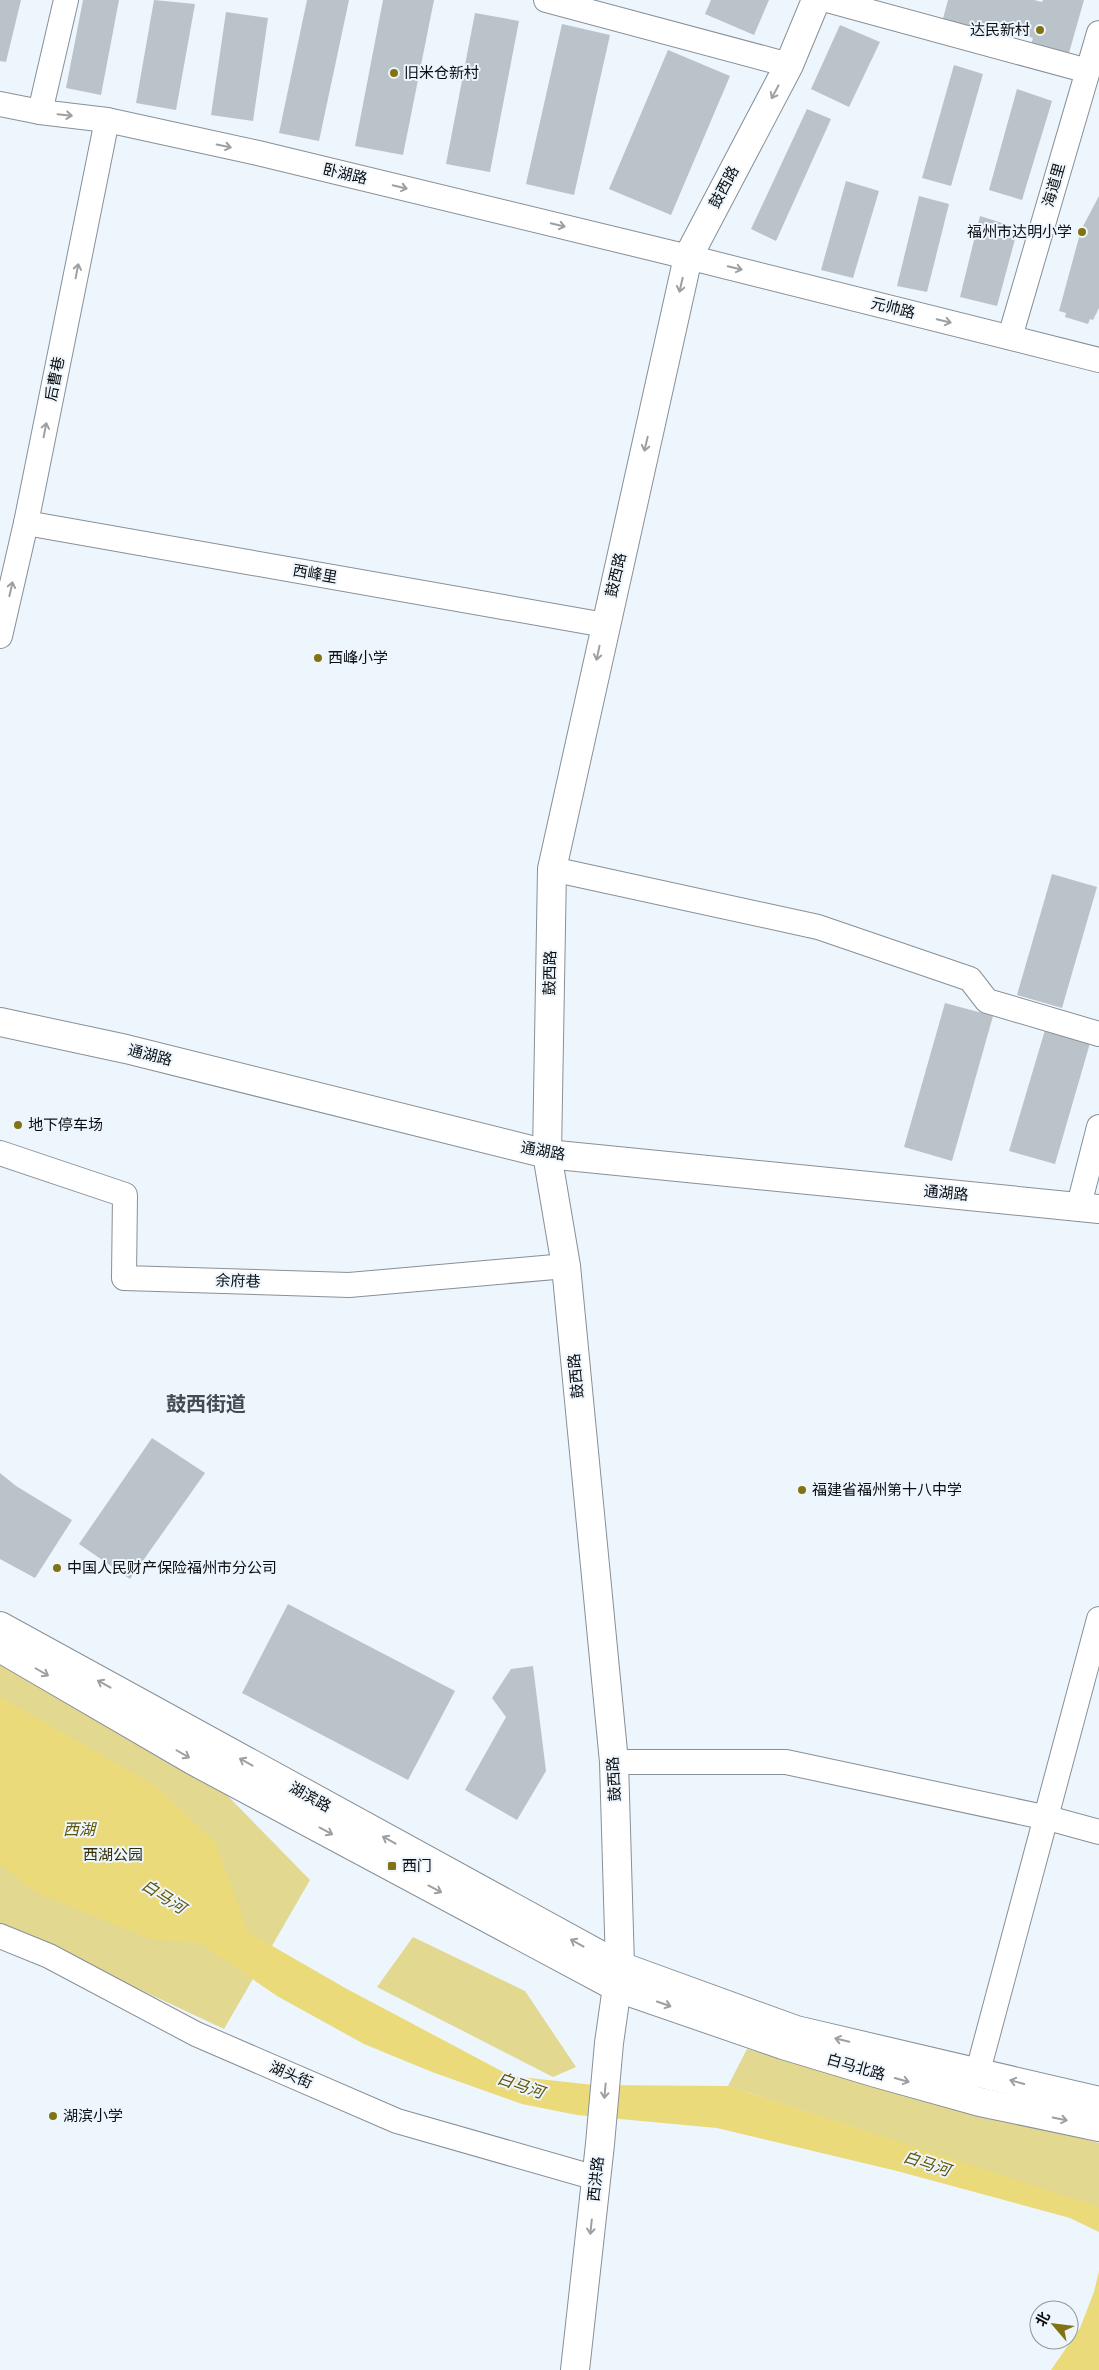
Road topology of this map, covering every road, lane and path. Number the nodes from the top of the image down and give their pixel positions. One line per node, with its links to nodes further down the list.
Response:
1 (66, 0): 9 (street)
2 (546, 0): 6 (street)
3 (816, 0): 6 (street, 鼓西路)
4 (827, 0): 7 (street)
5 (1099, 33): 7 (street, 海道里)
6 (789, 65): 11 (street, 鼓西路, one-way to 11)
7 (1088, 71): 12 (street, 海道里)
8 (0, 104): 9 (street, 卧湖路)
9 (40, 112): 10 (street, 卧湖路, one-way to 10)
10 (107, 120): 11 (street, 卧湖路, one-way to 11); 14 (street, 后曹巷, one-way to 10)
11 (688, 257): 12 (street, 元帅路, one-way to 12); 15 (street, 鼓西路, one-way to 15)
12 (1010, 337): 13 (street, 元帅路)
13 (1099, 360)
14 (26, 523): 15 (street, 西峰里); 16 (street, 后曹巷, one-way to 14)
15 (604, 625): 17 (street, 鼓西路, one-way to 17)
16 (0, 636)
17 (552, 869): 19 (street); 22 (street, 鼓西路)
18 (0, 1022): 22 (street, 通湖路)
19 (1099, 1034)
20 (1099, 1127): 23 (street)
21 (0, 1153): 24 (street, 余府巷)
22 (547, 1154): 23 (street, 通湖路); 24 (street, 鼓西路)
23 (1089, 1207)
24 (566, 1266): 28 (street, 鼓西路)
25 (1099, 1619): 29 (street)
26 (0, 1626): 32 (street, 湖滨路, one-way to 26)
27 (0, 1648): 32 (street, 湖滨路, one-way to 32)
28 (614, 1762): 29 (street); 32 (street, 鼓西路)
29 (1048, 1818): 30 (street); 33 (street)
30 (1099, 1832)
31 (0, 1936): 36 (street, 湖头街)
32 (619, 1977): 33 (street, one-way to 32); 35 (street, 白马北路, one-way to 35); 36 (street, 西洪路, one-way to 36)
33 (978, 2071): 34 (street, one-way to 33)
34 (1099, 2101)
35 (1099, 2127)
36 (596, 2178): 37 (street, 西洪路, one-way to 37)
37 (574, 2370)

